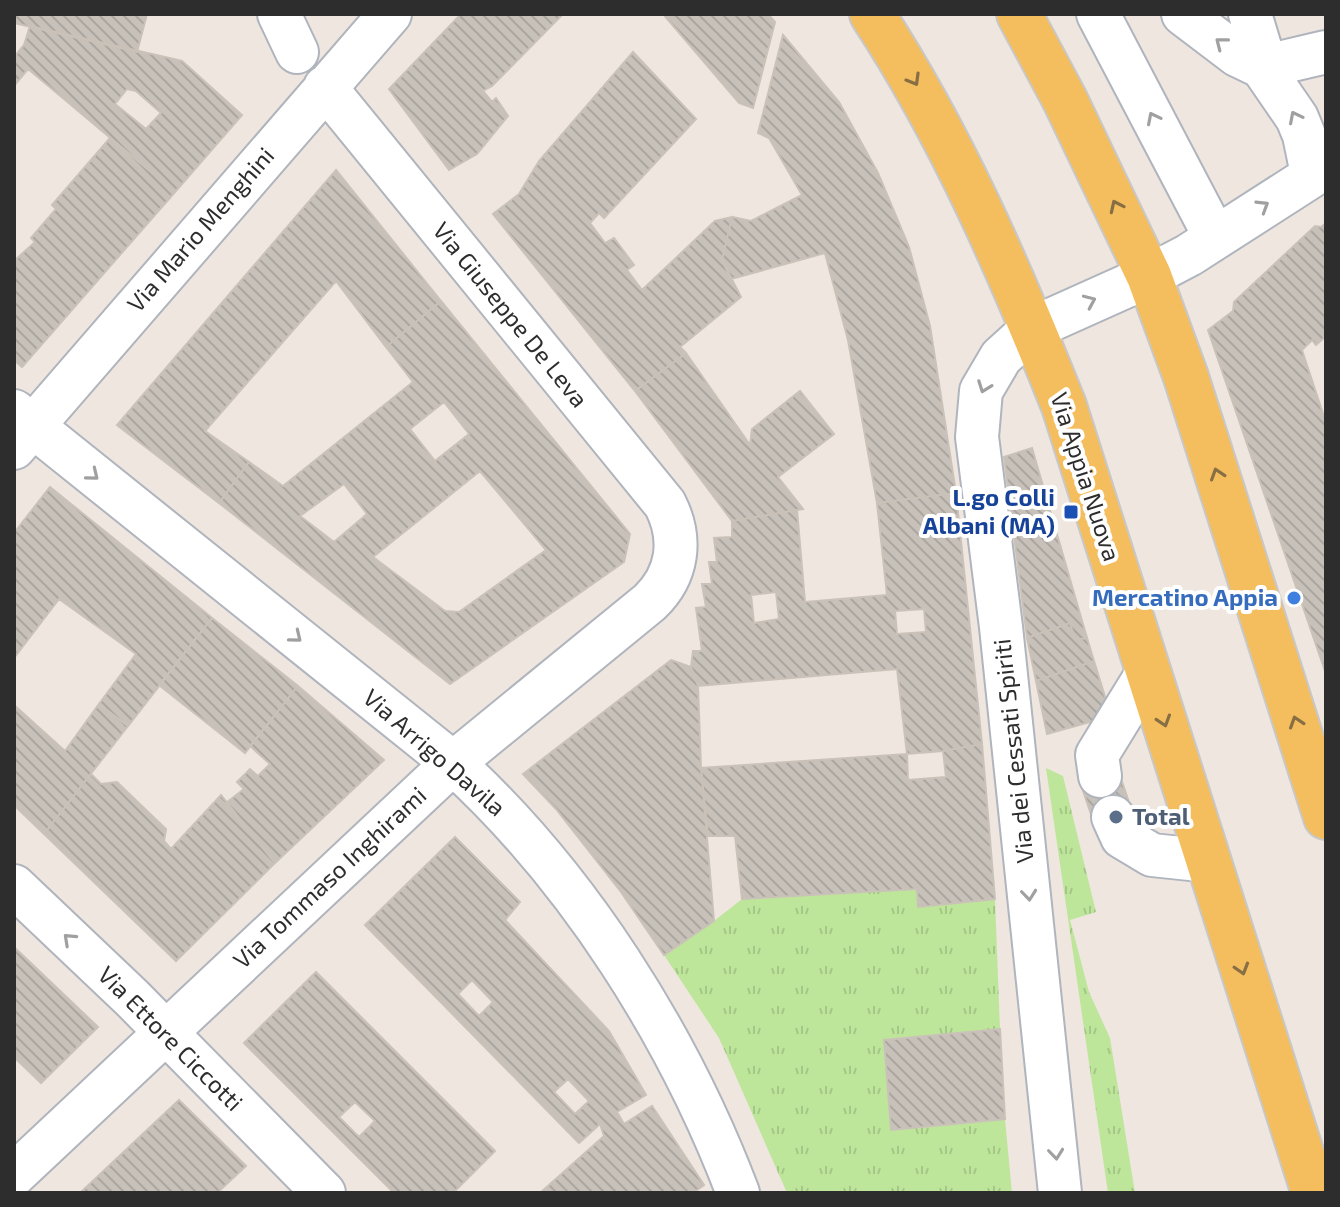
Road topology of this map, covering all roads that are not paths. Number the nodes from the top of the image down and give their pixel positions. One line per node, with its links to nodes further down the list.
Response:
1 (279, 14): 8 (street)
2 (390, 14): 11 (street, Via Mario Menghini)
3 (872, 14): 15 (main road, Via Appia Nuova, one-way to 15)
4 (1019, 14): 14 (main road, one-way to 4)
5 (1098, 14): 13 (street, one-way to 5)
6 (1183, 14): 10 (street, one-way to 6)
7 (1250, 14): 10 (street)
8 (297, 52)
9 (1326, 52): 10 (street)
10 (1262, 67): 12 (street, one-way to 10)
11 (325, 87): 16 (street, Via Mario Menghini); 17 (street, Via Giuseppe De Leva)
12 (1319, 171): 13 (street, Via dei Cessati Spiriti, one-way to 12)
13 (1215, 237): 14 (street, Via dei Cessati Spiriti)
14 (1149, 276): 15 (street, Via dei Cessati Spiriti, one-way to 14); 21 (main road, one-way to 14)
15 (1033, 328): 18 (main road, Via Appia Nuova); 30 (street, Via dei Cessati Spiriti, one-way to 30)
16 (20, 428): 19 (street, Via Arrigo Davila, one-way to 19)
17 (675, 552): 19 (street, Via Tommaso Inghirami)
18 (1148, 672): 20 (street); 23 (main road, Via Appia Nuova, one-way to 23)
19 (453, 763): 25 (street, Via Tommaso Inghirami); 29 (street, Via Arrigo Davila)
20 (1100, 776)
21 (1324, 802)
22 (1113, 817): 23 (street)
23 (1209, 861): 27 (main road, Via Appia Nuova, one-way to 27)
24 (14, 886): 25 (street, Via Ettore Ciccotti, one-way to 24)
25 (165, 1032): 26 (street, Via Tommaso Inghirami); 28 (street, Via Ettore Ciccotti)
26 (14, 1175)
27 (1308, 1189)
28 (324, 1193)
29 (738, 1193)
30 (1060, 1193)

